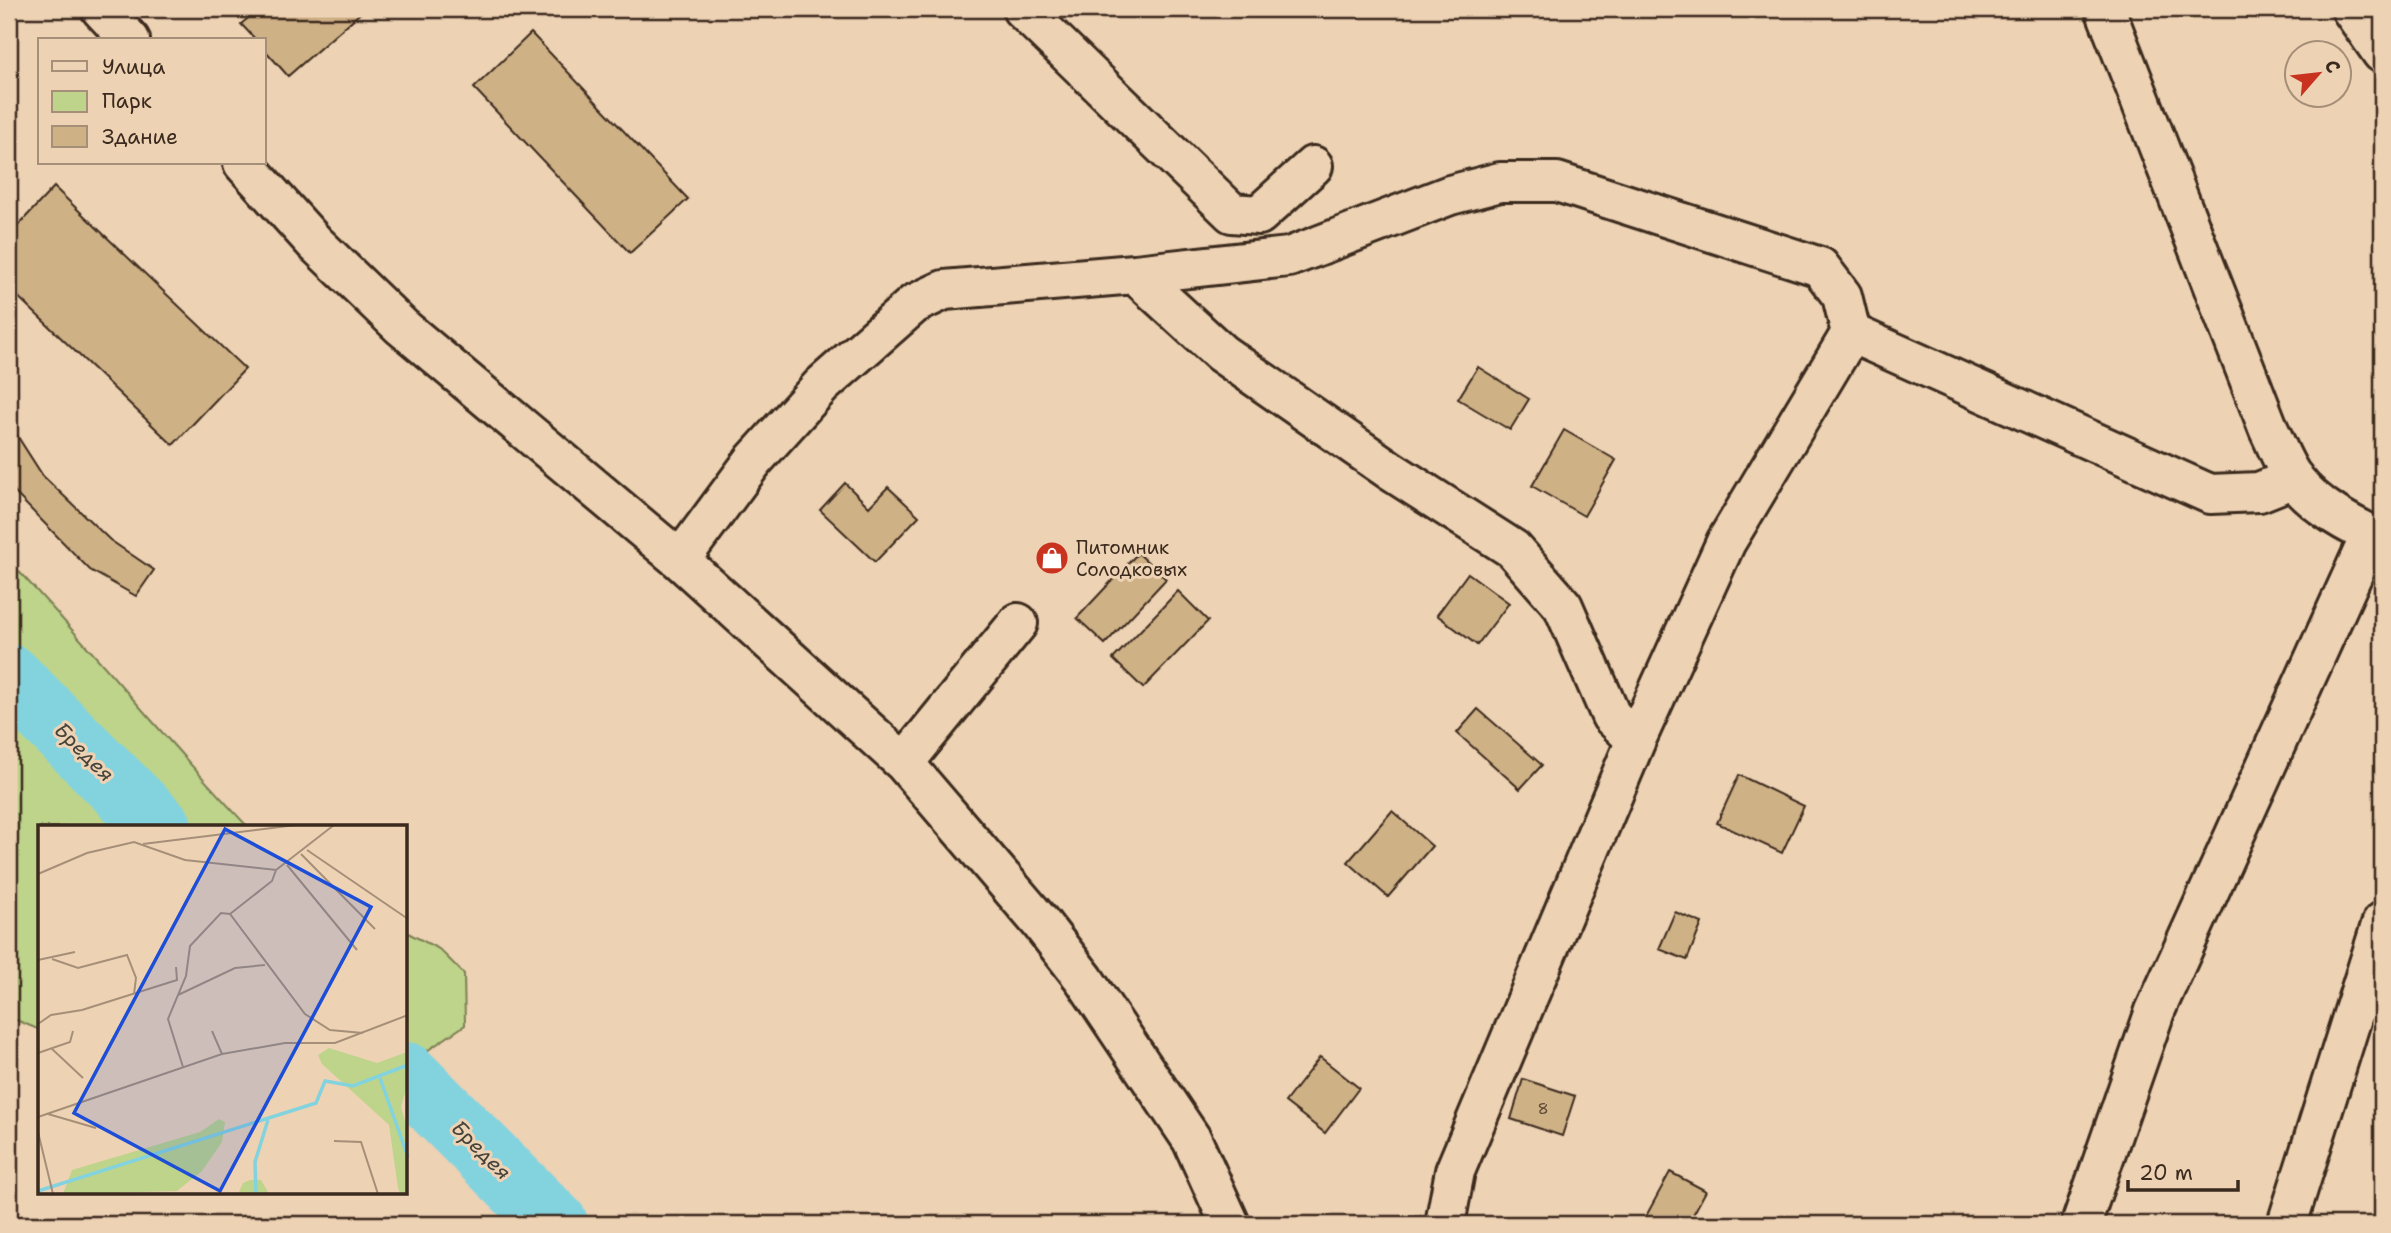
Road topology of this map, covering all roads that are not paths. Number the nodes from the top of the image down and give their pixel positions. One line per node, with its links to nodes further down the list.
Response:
1 (100, 9): 5 (street)
2 (1022, 9): 8 (street)
3 (2105, 9): 11 (street)
4 (2351, 9): 6 (street)
5 (128, 38)
6 (2382, 53)
7 (244, 164): 13 (street)
8 (1313, 166)
9 (1135, 274): 10 (street); 13 (street); 15 (street)
10 (1850, 333): 11 (street); 15 (street)
11 (2294, 478): 12 (street)
12 (2376, 537): 20 (street)
13 (680, 560): 16 (street)
14 (1018, 623): 16 (street)
15 (1636, 740): 19 (street)
16 (904, 763): 18 (street)
17 (2382, 922): 21 (street)
18 (1230, 1224)
19 (1445, 1224)
20 (2081, 1224)
21 (2287, 1224)

